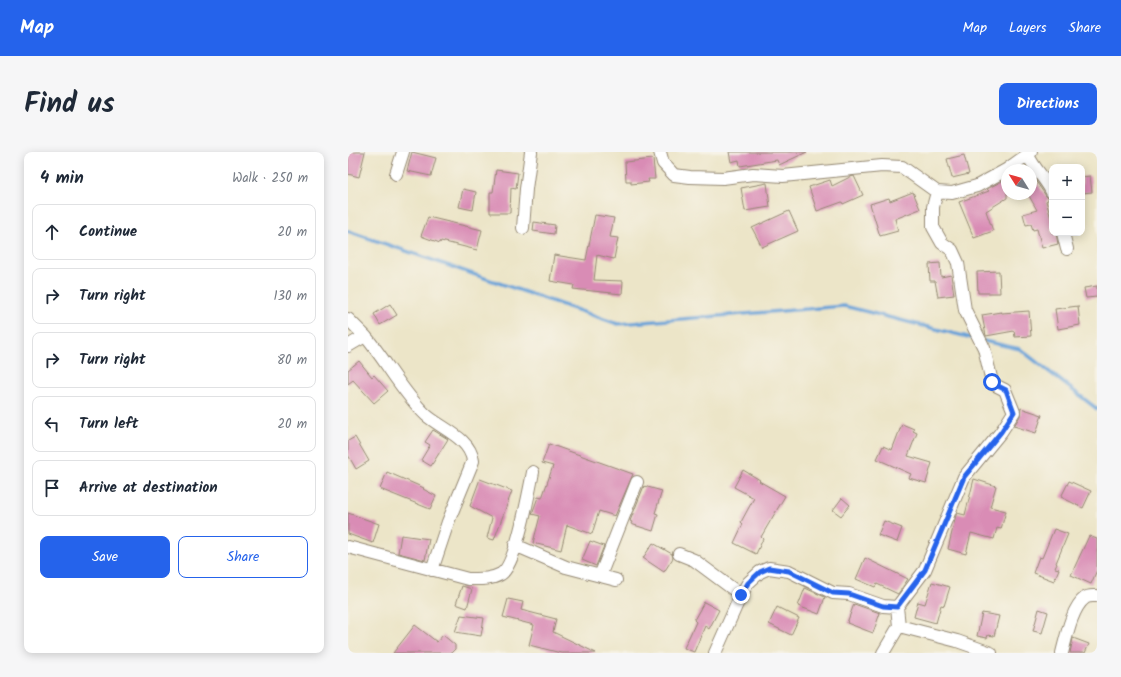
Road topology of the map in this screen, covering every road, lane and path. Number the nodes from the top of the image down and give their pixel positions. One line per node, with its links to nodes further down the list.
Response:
1 (403, 152): 5 (street)
2 (531, 152): 8 (street)
3 (660, 152): 7 (street)
4 (1030, 154): 6 (street); 7 (street)
5 (396, 174)
6 (1049, 186)
7 (937, 192): 24 (street)
8 (523, 228)
9 (1064, 236): 10 (street)
10 (1067, 249)
11 (348, 320): 12 (street)
12 (365, 336): 13 (street); 19 (street)
13 (348, 346)
14 (533, 472): 16 (street)
15 (637, 482): 20 (street)
16 (516, 545): 19 (street); 20 (street)
17 (348, 547): 19 (street)
18 (678, 554): 22 (street)
19 (432, 570)
20 (600, 576): 21 (street)
21 (616, 580)
22 (741, 595): 24 (street); 26 (street)
23 (1097, 596): 29 (street)
24 (897, 607): 25 (street)
25 (899, 626): 27 (street); 28 (street)
26 (715, 653)
27 (883, 653)
28 (991, 653)
29 (1062, 653)

